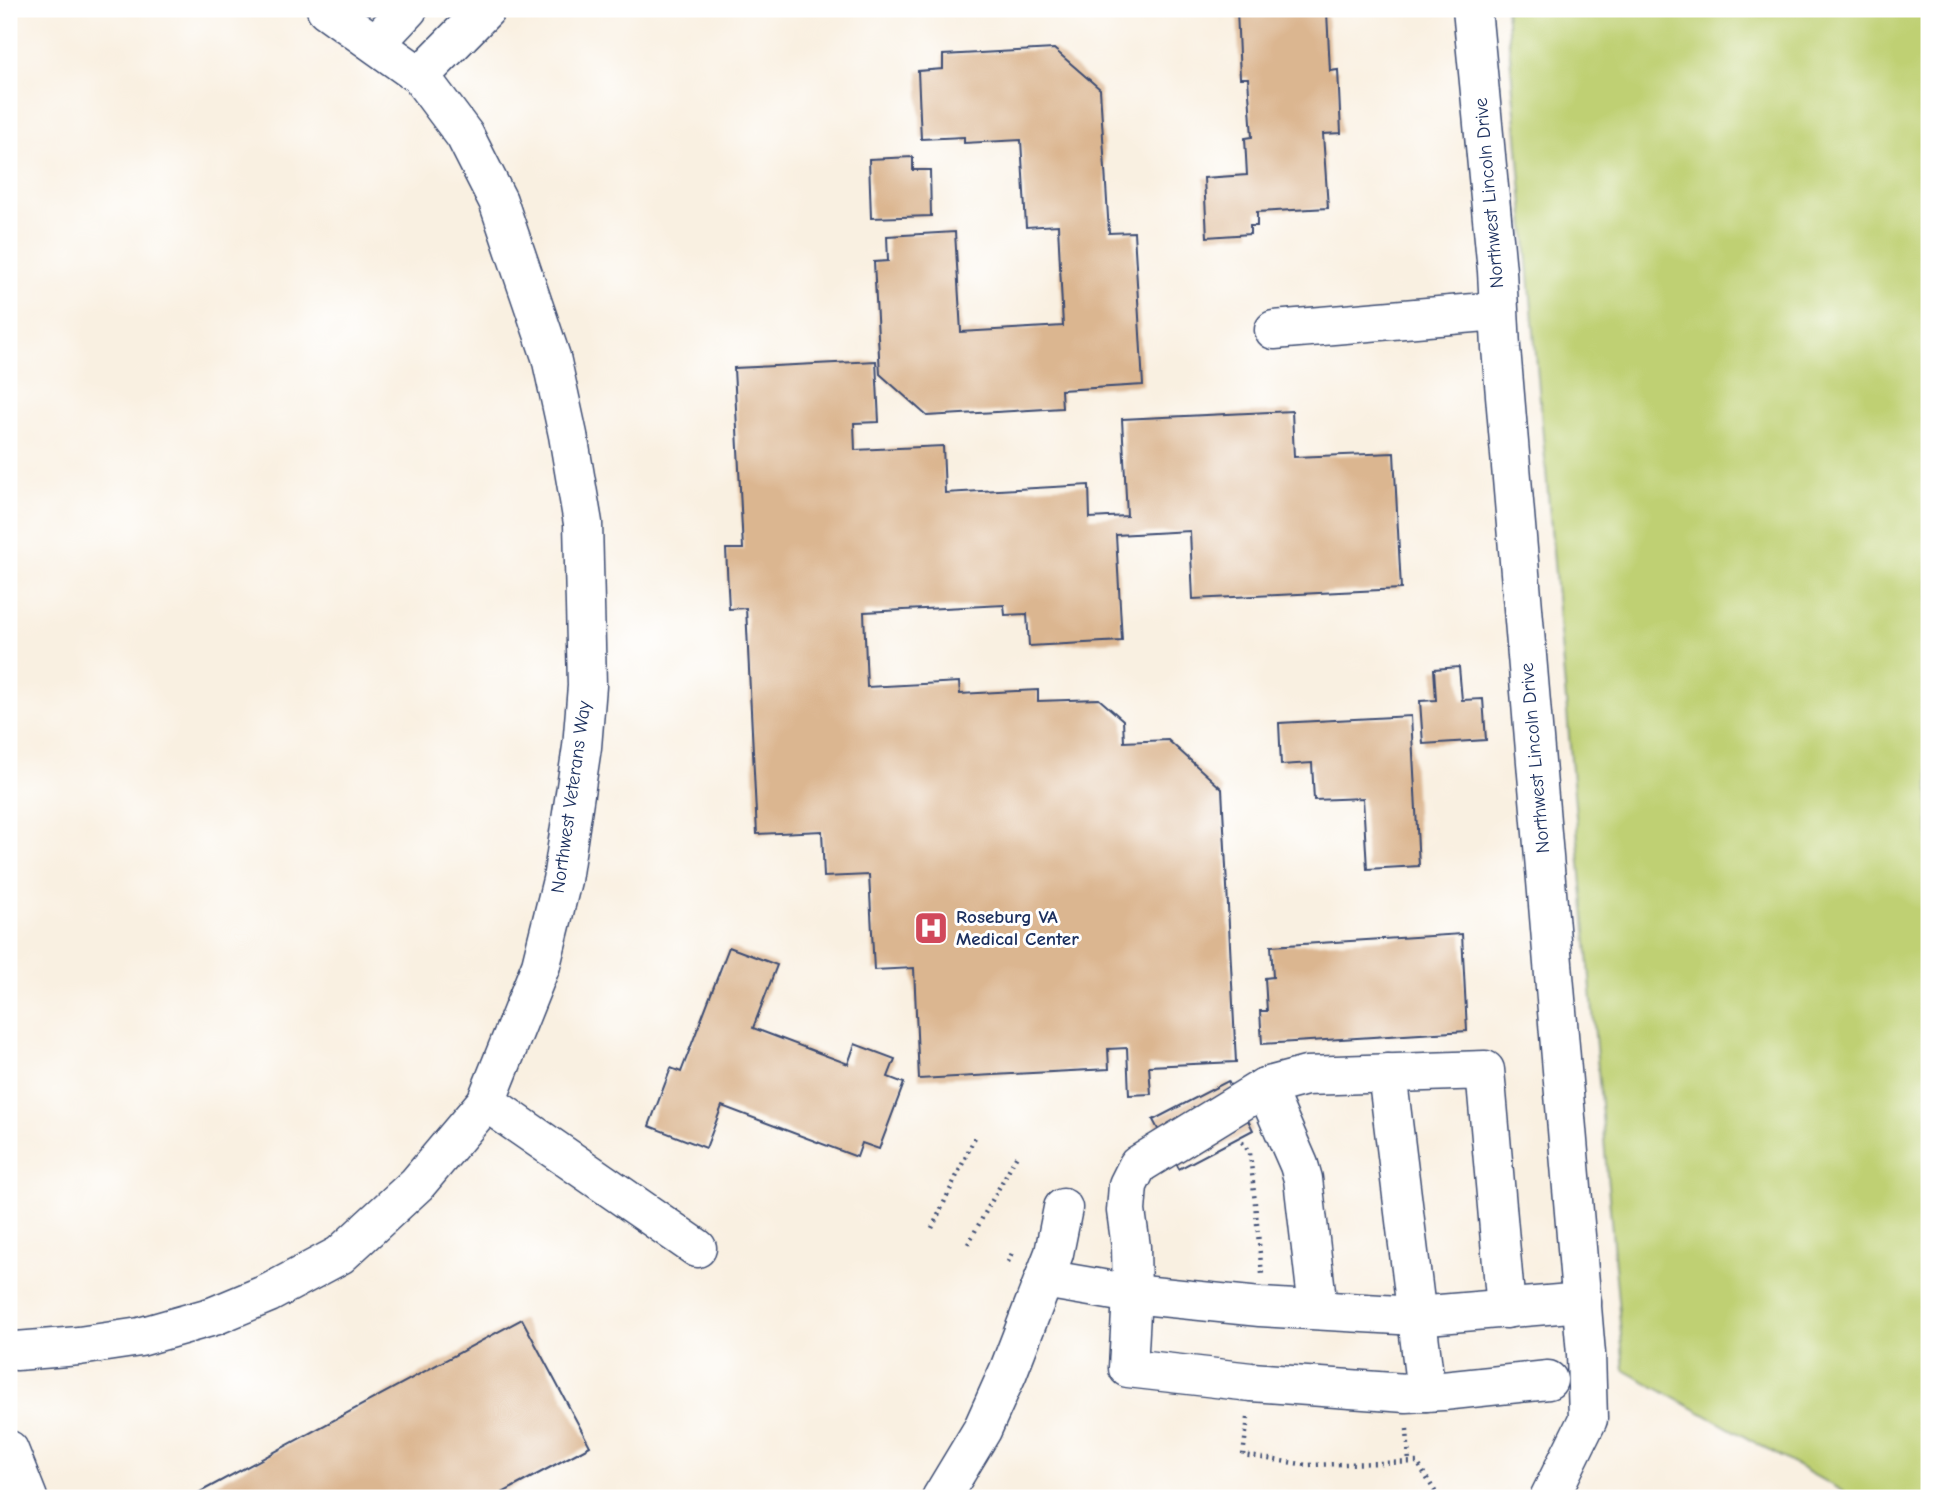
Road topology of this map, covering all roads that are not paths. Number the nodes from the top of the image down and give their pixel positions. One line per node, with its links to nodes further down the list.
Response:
1 (326, 9): 5 (street, Northwest Veterans Way)
2 (408, 9): 5 (street)
3 (486, 9): 6 (street)
4 (1472, 9): 7 (street, Northwest Lincoln Drive)
5 (376, 43): 6 (street, Northwest Veterans Way)
6 (421, 76): 11 (street, Northwest Veterans Way)
7 (1498, 311): 8 (street); 16 (street, Northwest Lincoln Drive)
8 (1274, 330)
9 (1387, 1073): 10 (street); 18 (street); 19 (street)
10 (1265, 1087): 15 (street); 17 (street)
11 (486, 1102): 13 (street); 20 (street, Northwest Veterans Way)
12 (1063, 1208): 14 (street)
13 (698, 1248)
14 (1044, 1279): 15 (street); 25 (street)
15 (1132, 1294): 17 (street); 22 (street)
16 (1581, 1302): 18 (street); 26 (street, Northwest Lincoln Drive)
17 (1318, 1309): 19 (street)
18 (1506, 1309): 19 (street)
19 (1416, 1316): 22 (street)
20 (11, 1359)
21 (1548, 1380): 22 (street)
22 (1426, 1392)
23 (9, 1450): 24 (street)
24 (28, 1498)
25 (941, 1498)
26 (1549, 1498)

